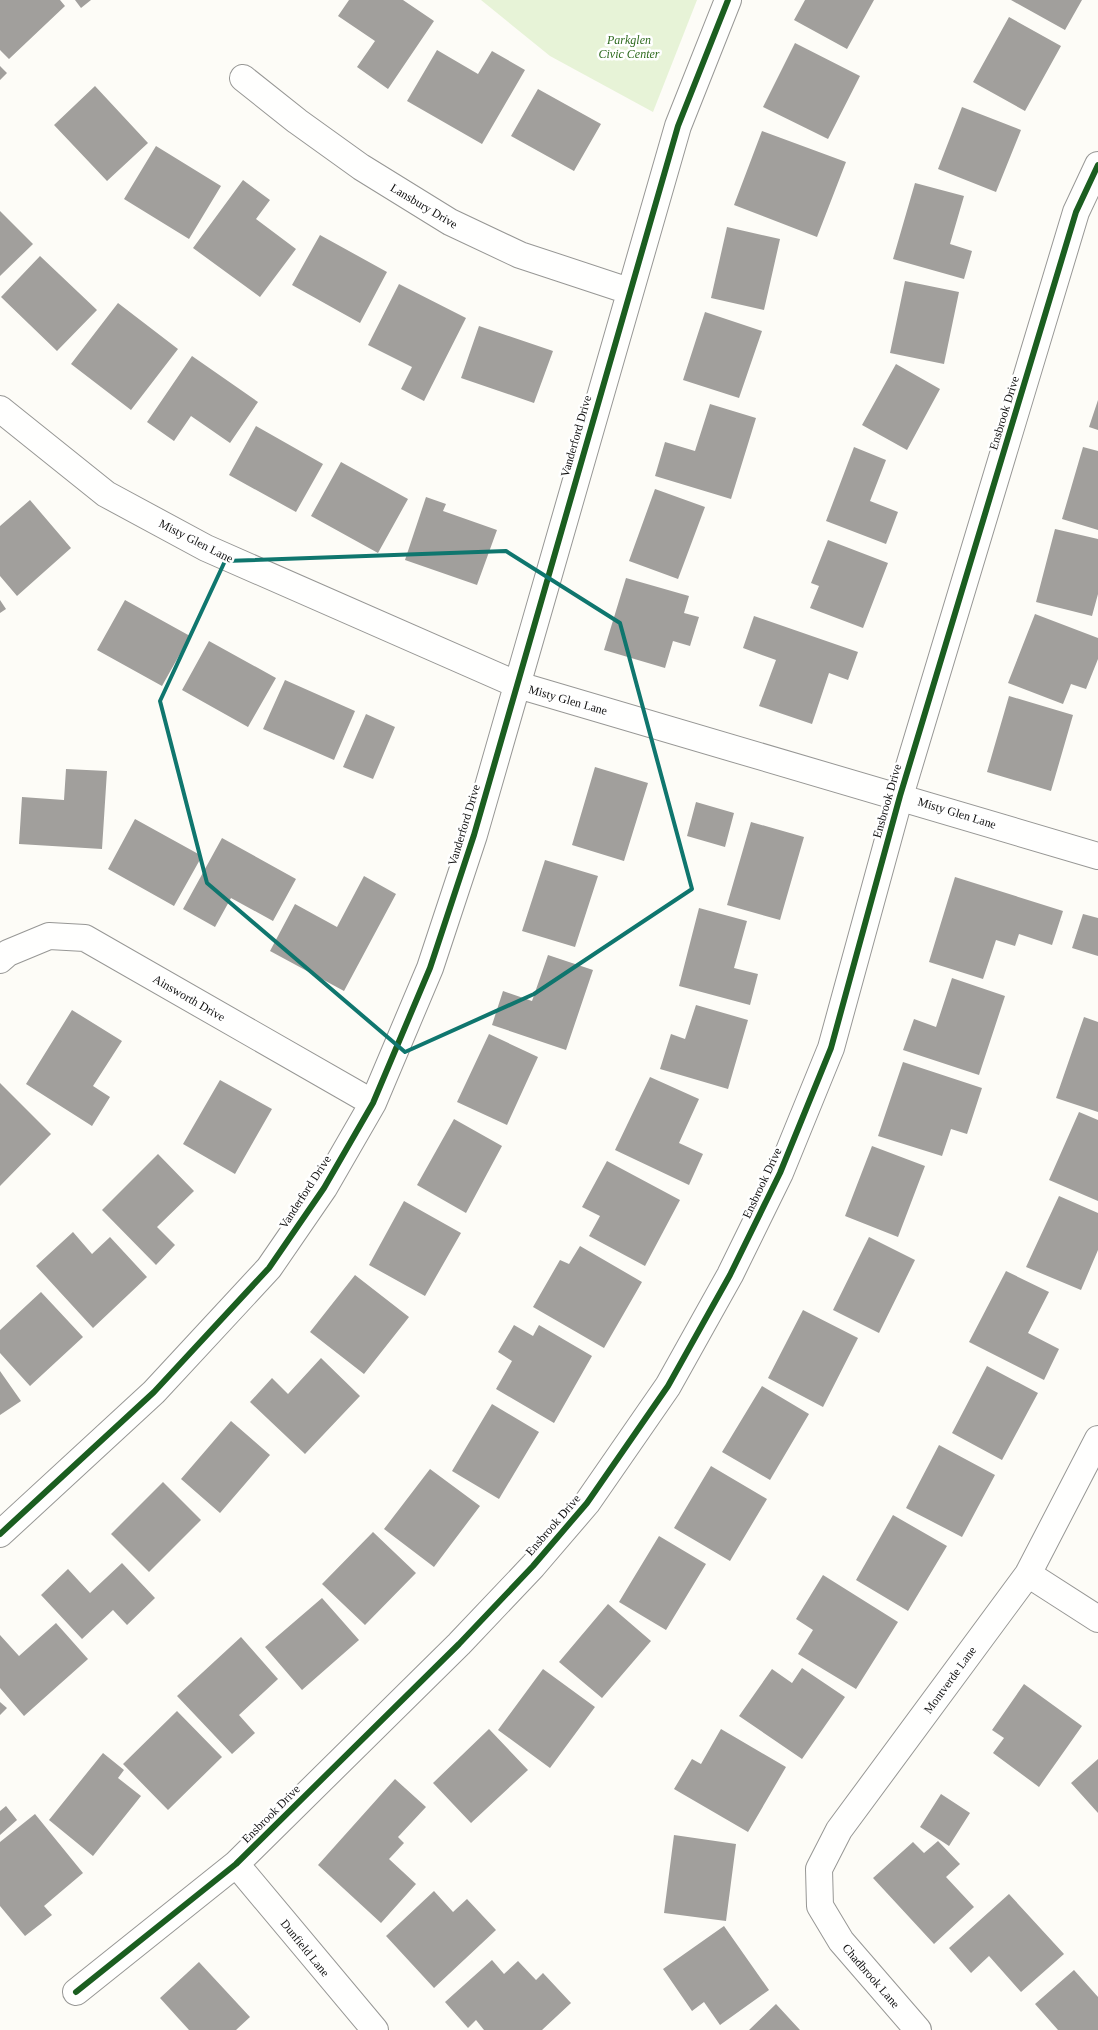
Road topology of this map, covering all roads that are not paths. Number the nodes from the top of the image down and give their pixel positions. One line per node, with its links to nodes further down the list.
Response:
1 (728, 0): 4 (street, Vanderford Drive)
2 (243, 78): 4 (street, Lansbury Drive)
3 (1098, 165): 7 (street, Ensbrook Drive)
4 (629, 292): 6 (street, Vanderford Drive)
5 (2, 416): 6 (street, Misty Glen Lane)
6 (518, 685): 7 (street, Misty Glen Lane); 10 (street, Vanderford Drive)
7 (900, 796): 8 (street, Misty Glen Lane); 15 (street, Ensbrook Drive)
8 (1098, 856)
9 (0, 960): 10 (street, Ainsworth Drive)
10 (372, 1102): 12 (street, Vanderford Drive)
11 (1098, 1439): 13 (street, Montverde Lane)
12 (0, 1534)
13 (1028, 1574): 14 (street); 16 (street, Montverde Lane)
14 (1098, 1619)
15 (236, 1864): 17 (street, Ensbrook Drive); 18 (street, Dunfield Lane)
16 (828, 1920): 19 (street, Chadbrook Lane)
17 (76, 1992)
18 (375, 2030)
19 (918, 2030)

